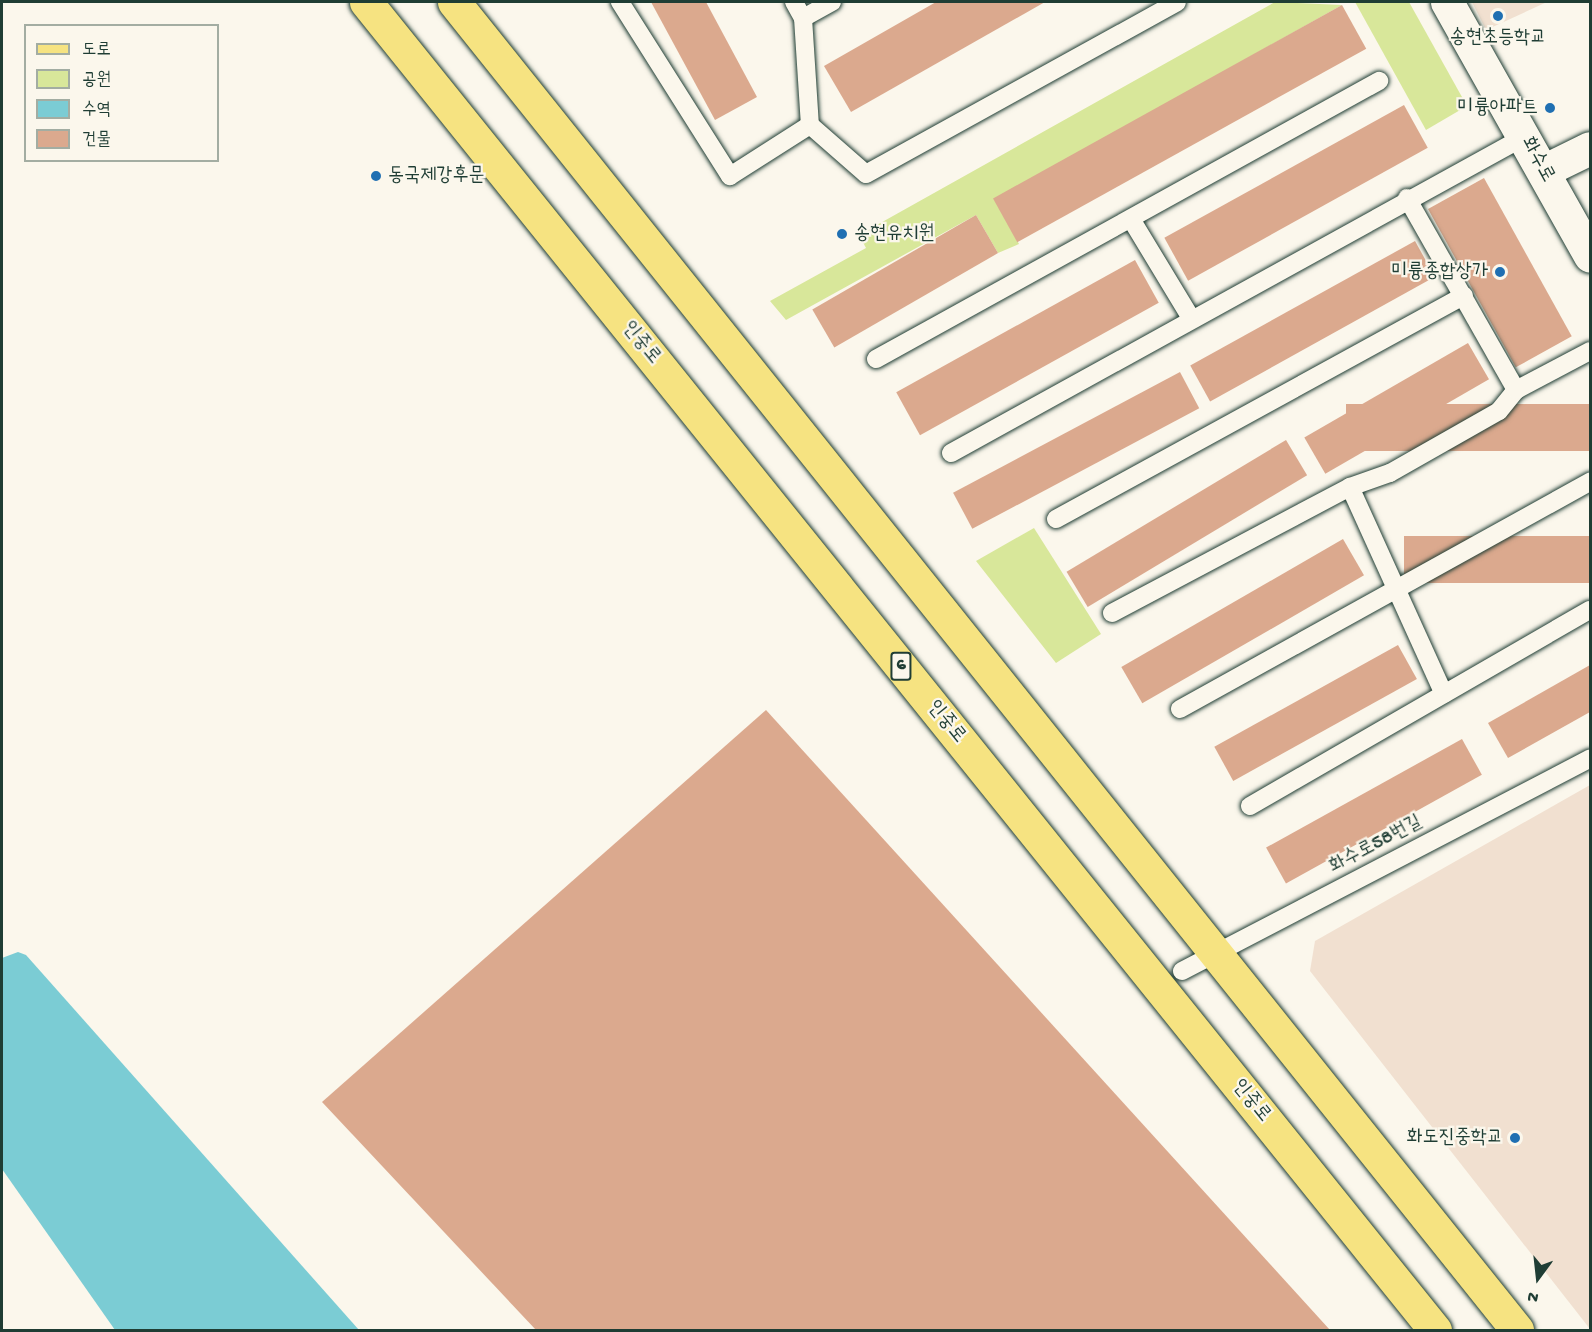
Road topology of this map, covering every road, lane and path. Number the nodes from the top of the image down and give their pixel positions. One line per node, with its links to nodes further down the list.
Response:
1 (366, 2): 35 (main road, 인중로 / 6)
2 (454, 2): 33 (main road)
3 (620, 2): 10 (lane)
4 (794, 2): 8 (lane)
5 (832, 2): 8 (lane)
6 (1177, 2): 10 (lane)
7 (1447, 2): 11 (street, 화수로)
8 (803, 18): 10 (lane)
9 (1379, 81): 15 (lane)
10 (810, 125)
11 (1524, 137): 13 (street, 화수로); 14 (lane)
12 (1590, 148): 13 (street)
13 (1543, 171): 16 (street, 화수로)
14 (1407, 198): 17 (lane); 18 (lane)
15 (1131, 219): 18 (lane); 20 (lane)
16 (1590, 256)
17 (1464, 296): 21 (lane); 25 (lane)
18 (1191, 318): 22 (lane)
19 (1590, 351): 21 (lane)
20 (876, 359)
21 (1516, 390): 24 (lane)
22 (951, 453)
23 (1590, 482): 26 (lane)
24 (1350, 487): 26 (lane); 28 (lane)
25 (1056, 519)
26 (1393, 591): 29 (lane); 30 (lane)
27 (1590, 610): 29 (lane)
28 (1112, 613)
29 (1444, 694): 32 (lane)
30 (1180, 709)
31 (1590, 759): 33 (lane, 화수로58번길)
32 (1250, 806)
33 (1216, 953): 34 (lane, 화수로58번길); 36 (main road)
34 (1182, 971)
35 (1436, 1330)
36 (1517, 1330)

